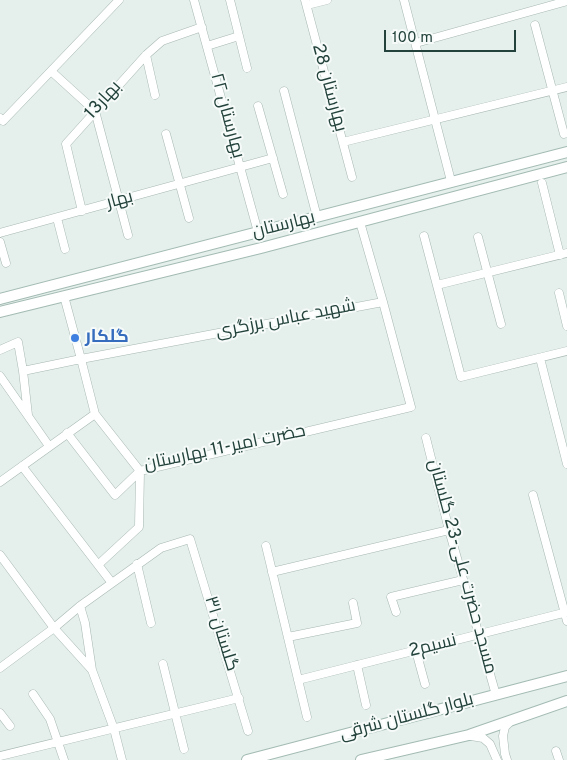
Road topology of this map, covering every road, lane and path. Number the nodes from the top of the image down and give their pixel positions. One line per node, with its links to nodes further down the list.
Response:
1 (119, 0): 15 (street)
2 (194, 0): 9 (street, بهارستان ۲۲)
3 (230, 0): 10 (street)
4 (327, 0): 7 (street)
5 (404, 0): 11 (street)
6 (567, 2): 11 (street)
7 (306, 3): 26 (street, بهارستان 28)
8 (535, 25): 18 (street)
9 (202, 27): 12 (street, بهارستان ۲۲); 13 (street, بهار13)
10 (239, 36): 12 (street); 14 (street)
11 (416, 44): 22 (street)
12 (207, 46): 30 (street, بهارستان ۲۲)
13 (146, 54): 19 (street); 21 (street, بهار13)
14 (247, 68)
15 (51, 72): 21 (street); 23 (street)
16 (567, 87): 18 (street)
17 (284, 91): 39 (street)
18 (553, 91): 22 (street); 25 (street)
19 (155, 94)
20 (258, 106): 28 (street)
21 (95, 111): 37 (street); 38 (street, بهار13)
22 (435, 119): 26 (street); 32 (street)
23 (2, 120)
24 (166, 134): 34 (street)
25 (564, 134)
26 (343, 142): 31 (street, بهارستان 28)
27 (567, 152): 32 (street, بهارستان)
28 (273, 158): 30 (street, بهار); 35 (street)
29 (567, 167): 36 (street, بهارستان)
30 (239, 168): 34 (street, بهار); 43 (street, بهارستان ۲۲)
31 (352, 177)
32 (451, 181): 36 (street); 39 (street, بهارستان)
33 (542, 183): 51 (street)
34 (180, 184): 37 (street, بهار); 41 (street)
35 (283, 194)
36 (455, 197): 42 (street, بهارستان)
37 (119, 201): 38 (street, بهار); 45 (street)
38 (82, 211): 40 (street, بهار)
39 (317, 217): 43 (street, بهارستان)
40 (57, 218): 44 (street, بهار); 50 (street)
41 (189, 218)
42 (360, 222): 49 (street, بهارستان); 59 (street)
43 (258, 232): 49 (street); 54 (street, بهارستان)
44 (0, 233)
45 (128, 235)
46 (424, 236): 55 (street)
47 (478, 237): 53 (street)
48 (0, 242): 52 (street)
49 (262, 248): 57 (street, بهارستان)
50 (65, 249)
51 (563, 254): 53 (street)
52 (6, 264)
53 (488, 272): 55 (street); 61 (street)
54 (61, 284): 57 (street); 58 (street, بهارستان)
55 (437, 285): 65 (street)
56 (559, 294): 62 (street)
57 (64, 296): 60 (street, بهارستان); 66 (street, حضرت امیر-11 بهارستان)
58 (0, 299)
59 (383, 302): 66 (street, شهید عباس برزگری); 77 (street, حضرت امیر-11 بهارستان)
60 (0, 312)
61 (501, 324)
62 (567, 326)
63 (0, 350): 67 (street)
64 (567, 352): 65 (street)
65 (540, 358): 71 (street)
66 (81, 359): 67 (street, شهید عباس برزگری); 69 (street, حضرت امیر-11 بهارستان)
67 (23, 371): 70 (street)
68 (0, 376): 70 (street)
69 (95, 414): 72 (street); 77 (street, حضرت امیر-11 بهارستان)
70 (28, 415): 74 (street)
71 (563, 431): 75 (street)
72 (67, 433): 74 (street); 77 (street)
73 (426, 438): 80 (street, مسجد حضرت علی-23 گلستان)
74 (49, 446): 76 (street)
75 (567, 464)
76 (22, 466): 78 (street); 83 (street)
77 (140, 471): 83 (street)
78 (1, 481)
79 (533, 495): 91 (street)
80 (449, 530): 85 (street); 86 (street, مسجد حضرت علی-23 گلستان)
81 (266, 546): 85 (street)
82 (0, 555): 94 (street)
83 (99, 564): 87 (street)
84 (137, 564): 87 (street); 93 (street); 107 (street, گلستان ۳۱)
85 (272, 572): 96 (street)
86 (463, 580): 90 (street); 95 (street, مسجد حضرت علی-23 گلستان)
87 (112, 583): 89 (street)
88 (353, 603): 96 (street)
89 (80, 606): 94 (street); 101 (street)
90 (396, 612)
91 (566, 612): 92 (street); 95 (street, نسیم2)
92 (567, 620)
93 (151, 623)
94 (54, 628): 100 (street); 101 (street)
95 (479, 635): 97 (street, نسیم2); 106 (street, مسجد حضرت علی-23 گلستان)
96 (288, 637): 103 (street)
97 (416, 651): 99 (street, نسیم2); 104 (street)
98 (162, 664): 111 (street)
99 (357, 665): 103 (street, نسیم2); 109 (street)
100 (0, 668)
101 (92, 670): 115 (street)
102 (567, 676): 106 (street, بلوار گلستان شرقی)
103 (298, 680): 112 (street)
104 (425, 684)
105 (32, 694): 118 (street)
106 (496, 695): 122 (street, بلوار گلستان شرقی)
107 (239, 698): 111 (street); 116 (street, گلستان ۳۱)
108 (567, 700): 113 (street, بلوار گلستان شرقی)
109 (366, 705)
110 (0, 713): 114 (street)
111 (174, 714): 115 (street); 119 (street)
112 (307, 717)
113 (511, 721): 117 (street, بلوار گلستان شرقی); 128 (street)
114 (10, 726)
115 (114, 728): 118 (street); 124 (street)
116 (248, 731)
117 (469, 736): 126 (street, بلوار گلستان شرقی); 127 (street)
118 (57, 742): 121 (street); 123 (street)
119 (184, 749)
120 (556, 751): 129 (street)
121 (0, 756)
122 (279, 756): 125 (street, بلوار گلستان شرقی)
123 (64, 760)
124 (122, 760)
125 (247, 760)
126 (361, 760)
127 (497, 760)
128 (507, 760)
129 (559, 760)

